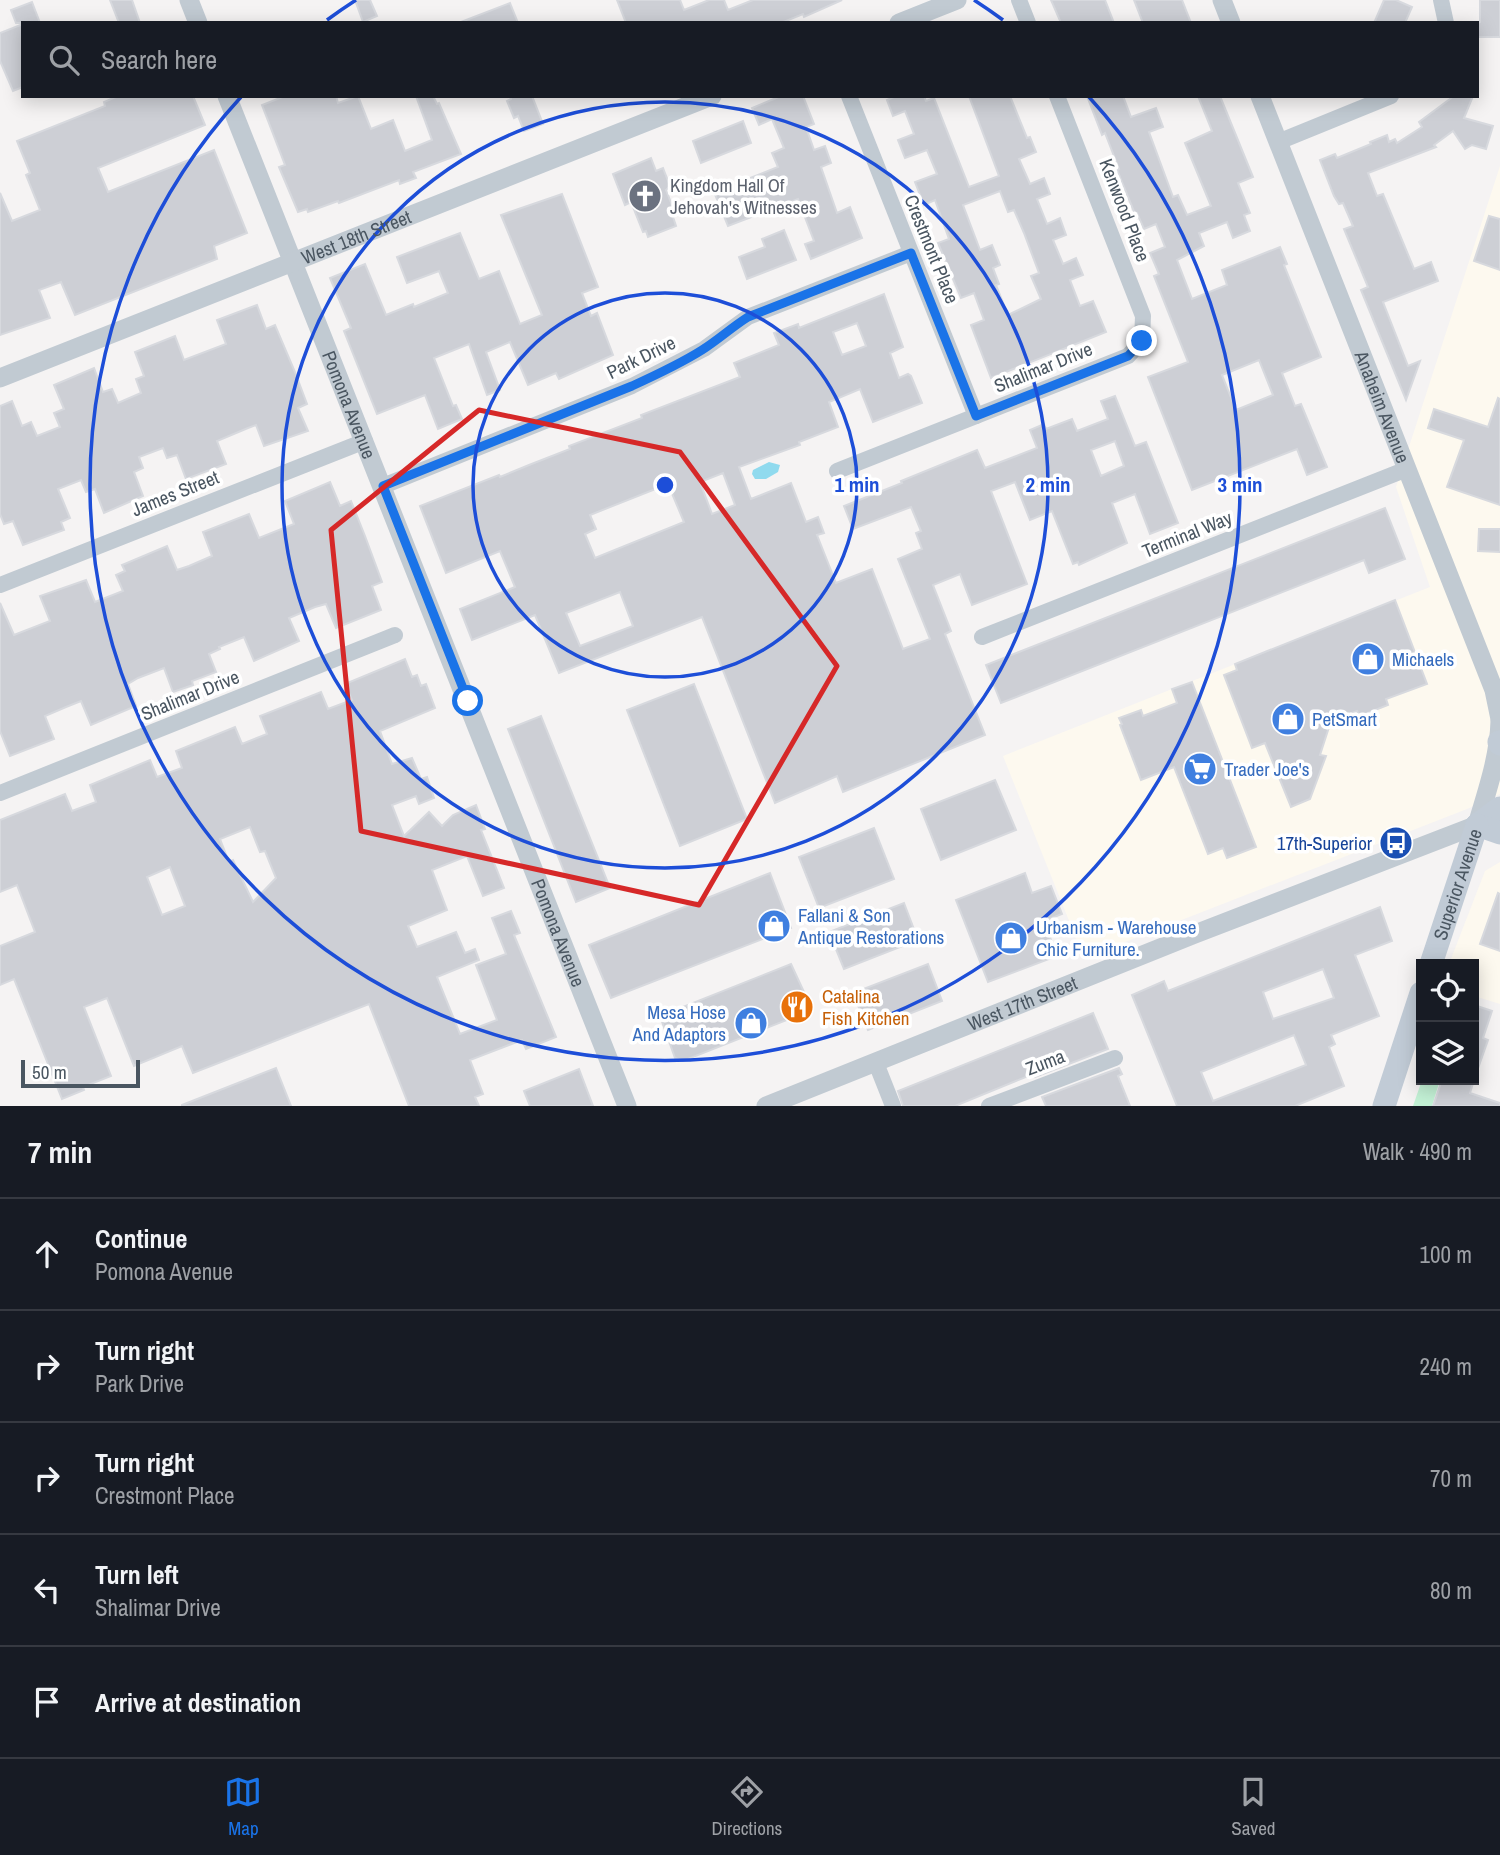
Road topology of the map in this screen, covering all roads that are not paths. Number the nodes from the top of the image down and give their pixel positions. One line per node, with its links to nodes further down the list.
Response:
1 (189, 0): 7 (street)
2 (957, 0): 6 (street)
3 (1019, 0): 9 (street)
4 (1222, 0): 10 (street)
5 (1441, 0): 11 (street)
6 (922, 6): 8 (street)
7 (197, 21)
8 (902, 21)
9 (1027, 21)
10 (1230, 21)
11 (1446, 21)
12 (228, 98): 20 (street, Pomona Avenue)
13 (707, 98): 20 (street, West 18th Street)
14 (850, 98): 19 (street, Crestmont Place)
15 (1058, 98): 21 (street, Kenwood Place)
16 (1261, 98): 18 (street, Anaheim Avenue)
17 (1386, 98): 18 (street)
18 (1278, 142): 25 (street, Anaheim Avenue)
19 (911, 253): 23 (street, Crestmont Place); 27 (street, Park Drive)
20 (293, 263): 22 (street, West 18th Street); 24 (street, Pomona Avenue)
21 (1142, 341): 23 (street, Shalimar Drive)
22 (0, 378)
23 (976, 416): 26 (street, Shalimar Drive)
24 (365, 440): 27 (street, Pomona Avenue); 28 (street, James Street)
25 (1407, 469): 30 (street, Terminal Way); 31 (street, Anaheim Avenue)
26 (837, 471)
27 (383, 486): 41 (street, Pomona Avenue)
28 (0, 585)
29 (395, 635): 33 (street, Shalimar Drive)
30 (982, 637)
31 (1494, 670): 32 (street, Anaheim Avenue)
32 (1500, 732): 35 (street, Superior Avenue)
33 (0, 793)
34 (1500, 808): 35 (main road)
35 (1477, 825): 36 (main road); 37 (main road, Superior Avenue); 40 (street, West 17th Street)
36 (1500, 833)
37 (1433, 959)
38 (1416, 1008): 45 (main road)
39 (1115, 1058): 44 (street, Zuma)
40 (876, 1063): 42 (street, West 17th Street); 43 (street)
41 (627, 1106)
42 (766, 1106)
43 (893, 1106)
44 (989, 1106)
45 (1384, 1106)

